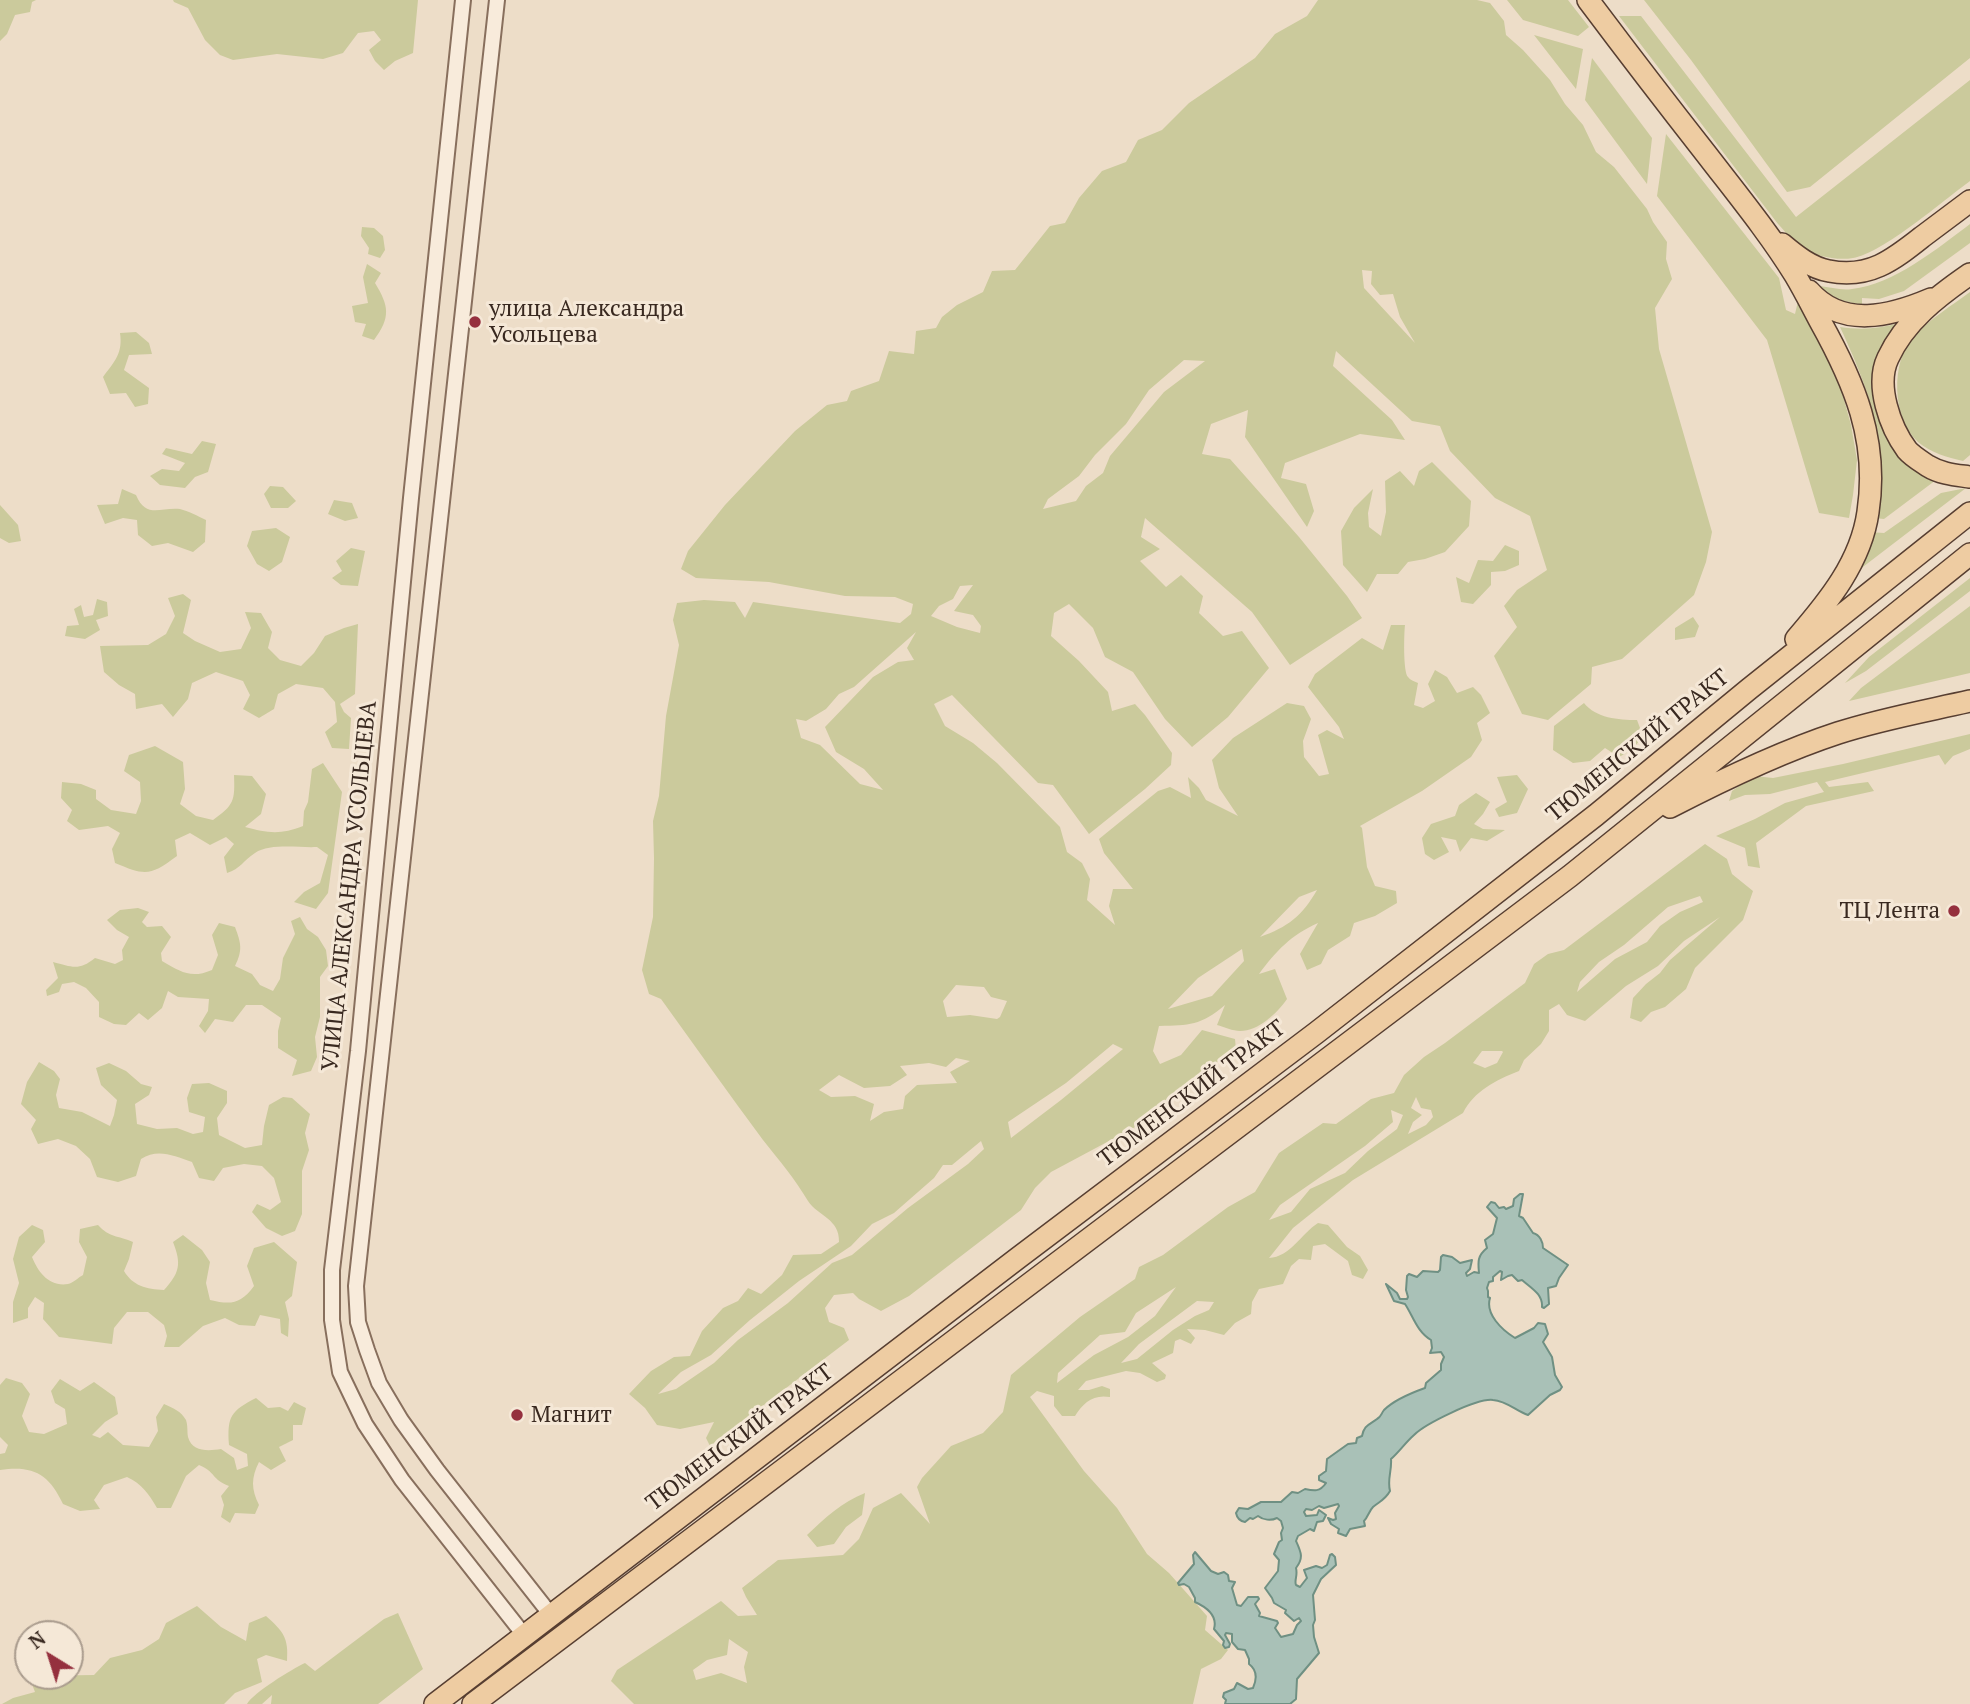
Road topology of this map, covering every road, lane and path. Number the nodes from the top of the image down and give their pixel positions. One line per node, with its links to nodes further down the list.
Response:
1 (463, 0): 16 (street, УЛИЦА АЛЕКСАНДРА УСОЛЬЦЕВА)
2 (497, 0): 15 (street)
3 (1588, 0): 5 (main road)
4 (1970, 201): 5 (main road)
5 (1766, 232): 6 (main road)
6 (1794, 274): 8 (main road); 12 (main road)
7 (1970, 274): 8 (main road)
8 (1942, 294): 9 (main road)
9 (1970, 477)
10 (1970, 513): 12 (main road, ТЮМЕНСКИЙ ТРАКТ)
11 (1970, 554): 14 (main road)
12 (1749, 689): 15 (main road, ТЮМЕНСКИЙ ТРАКТ)
13 (1970, 701): 14 (main road)
14 (1570, 876): 18 (main road)
15 (551, 1615): 16 (main road, ТЮМЕНСКИЙ ТРАКТ)
16 (524, 1636): 17 (main road, ТЮМЕНСКИЙ ТРАКТ)
17 (435, 1704)
18 (473, 1704)

